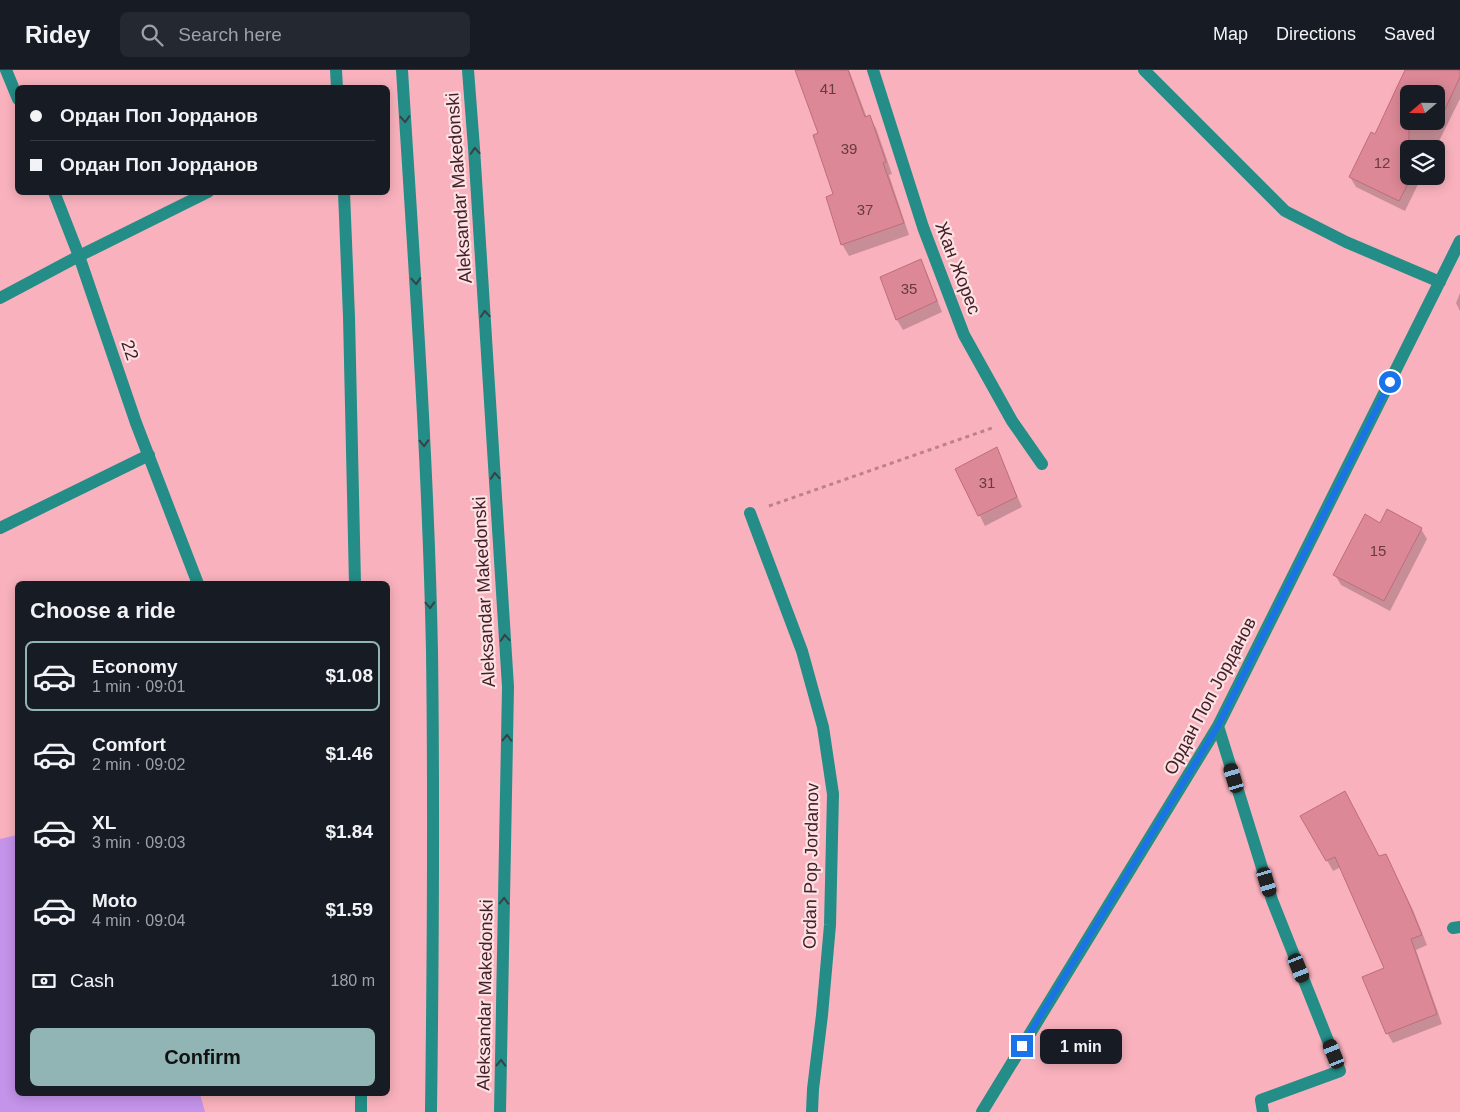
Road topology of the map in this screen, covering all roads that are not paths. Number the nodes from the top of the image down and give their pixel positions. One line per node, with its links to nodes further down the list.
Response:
1 (6, 70): 8 (street)
2 (336, 70): 7 (street)
3 (402, 70): 25 (street, one-way to 25)
4 (468, 70): 26 (street, Aleksandar Makedonski, one-way to 4)
5 (873, 70): 17 (street, Жан Жорес)
6 (1144, 70): 14 (street)
7 (337, 85)
8 (15, 92)
9 (55, 195): 13 (street, 22)
10 (202, 195): 13 (street)
11 (344, 195): 21 (street)
12 (1460, 241): 14 (street, Ордан Поп Јорданов)
13 (79, 256): 15 (street); 16 (street, 22)
14 (1440, 282): 22 (street, Ордан Поп Јорданов)
15 (0, 298)
16 (149, 455): 19 (street); 20 (street, 22)
17 (1042, 464)
18 (750, 513): 27 (street, Ordan Pop Jordanov)
19 (0, 528)
20 (197, 581)
21 (355, 581)
22 (1218, 726): 28 (street, Ордан Поп Јорданов); 29 (street)
23 (361, 1096): 24 (street)
24 (361, 1112)
25 (431, 1112)
26 (500, 1112)
27 (812, 1112)
28 (982, 1112)
29 (1263, 1112)

